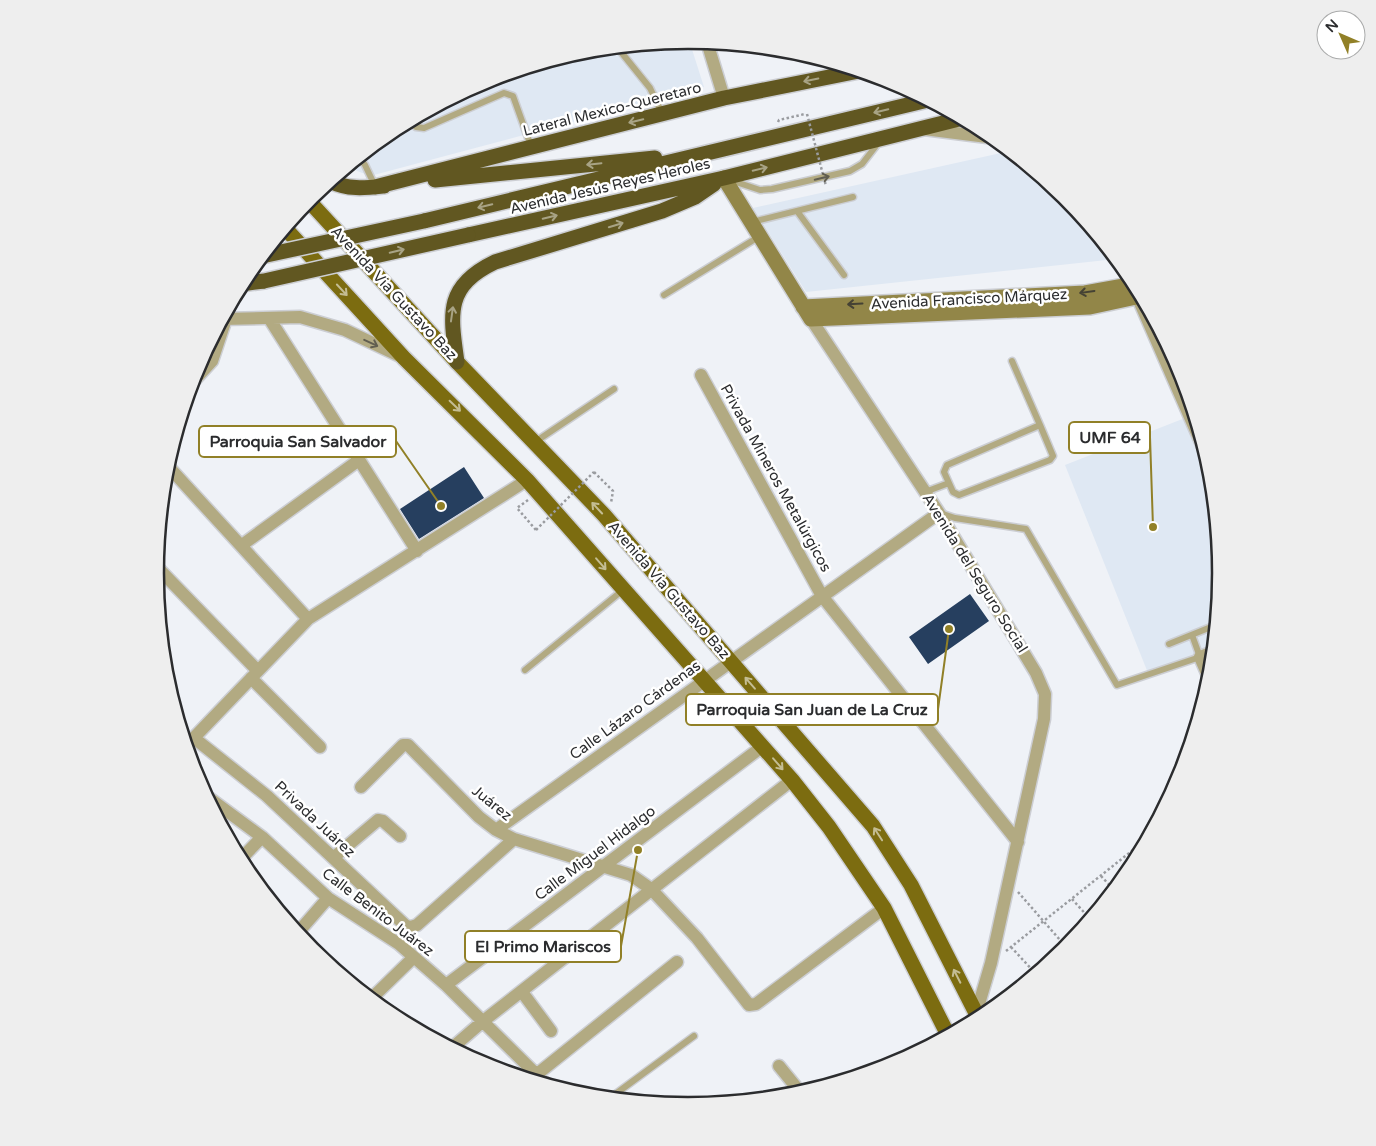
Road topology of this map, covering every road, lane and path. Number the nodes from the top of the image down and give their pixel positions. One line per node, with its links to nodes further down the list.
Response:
1 (710, 50): 4 (street)
2 (622, 53): 6 (lane)
3 (844, 73): 4 (highway, Lateral Mexico-Queretaro, one-way to 4)
4 (724, 98): 6 (highway, Lateral Mexico-Queretaro)
5 (918, 102): 14 (highway, Avenida Jesús Reyes Heroles, one-way to 14)
6 (662, 114): 13 (highway, Lateral Mexico-Queretaro, one-way to 13)
7 (779, 120): 18 (path, bridge)
8 (953, 121): 10 (highway, Avenida Jesús Reyes Heroles)
9 (414, 126): 13 (lane)
10 (922, 128): 11 (street); 12 (highway, Avenida Jesús Reyes Heroles)
11 (977, 135)
12 (882, 138): 16 (highway, Avenida Jesús Reyes Heroles, one-way to 12); 16 (lane, one-way to 12)
13 (532, 147): 19 (highway, Lateral Mexico-Queretaro)
14 (712, 152): 19 (highway, one-way to 19); 26 (highway, Avenida Jesús Reyes Heroles, one-way to 26, bridge)
15 (363, 162): 19 (lane)
16 (724, 178): 23 (street, Avenida del Seguro Social); 28 (highway, Avenida Jesús Reyes Heroles, one-way to 16, bridge); 37 (highway, one-way to 16)
17 (336, 184): 19 (highway)
18 (826, 186)
19 (375, 187)
20 (853, 197): 22 (lane)
21 (313, 206): 37 (main road, Avenida Via Gustavo Baz)
22 (797, 211): 23 (lane); 27 (lane)
23 (751, 222): 25 (street, Avenida del Seguro Social)
24 (289, 233): 35 (main road, one-way to 35)
25 (760, 236): 30 (lane); 31 (street, Avenida del Seguro Social)
26 (272, 254)
27 (844, 275)
28 (252, 283)
29 (1129, 290): 31 (street, Avenida Francisco Márquez)
30 (664, 295)
31 (807, 313): 48 (street, Avenida del Seguro Social)
32 (269, 318): 33 (street); 35 (street, one-way to 35); 43 (street)
33 (230, 319)
34 (218, 342): 38 (street)
35 (404, 358): 45 (main road, one-way to 45)
36 (1012, 361): 41 (lane)
37 (457, 362): 42 (main road, Avenida Via Gustavo Baz)
38 (205, 369)
39 (701, 374): 55 (street, Privada Mineros Metalúrgicos)
40 (614, 389): 42 (lane)
41 (1040, 425): 46 (lane); 46 (lane)
42 (535, 442): 62 (main road, Avenida Via Gustavo Baz, one-way to 42)
43 (359, 460): 51 (street); 52 (street)
44 (174, 473): 51 (street)
45 (527, 480): 52 (street); 54 (main road, one-way to 54)
46 (949, 483): 48 (lane)
47 (613, 491): 49 (path, bridge)
48 (926, 492): 50 (street, Avenida del Seguro Social)
49 (517, 508)
50 (939, 512): 55 (street, Calle Lázaro Cárdenas); 61 (lane); 78 (street, Avenida del Seguro Social)
51 (242, 545): 56 (street)
52 (417, 551): 56 (street)
53 (164, 575): 65 (street)
54 (623, 590): 64 (lane); 66 (main road)
55 (822, 596): 62 (street, Calle Lázaro Cárdenas); 78 (street, Privada Mineros Metalúrgicos)
56 (308, 619): 65 (street)
57 (1209, 628): 58 (lane)
58 (1192, 635): 59 (lane); 61 (lane)
59 (1169, 644)
60 (1206, 654): 61 (street)
61 (1200, 656): 63 (street)
62 (730, 661): 66 (street, Calle Lázaro Cárdenas); 103 (main road, Avenida Via Gustavo Baz, one-way to 62)
63 (1204, 665)
64 (525, 670)
65 (254, 675): 67 (street); 70 (street)
66 (703, 681): 69 (main road); 74 (street, Calle Lázaro Cárdenas)
67 (192, 740)
68 (193, 744): 81 (street, Privada Juárez)
69 (763, 746): 71 (main road, one-way to 71); 82 (street, Calle Miguel Hidalgo)
70 (320, 747)
71 (792, 780): 86 (street); 89 (main road)
72 (361, 786): 74 (street, Juárez)
73 (218, 804): 76 (street, Calle Benito Juárez)
74 (496, 830): 77 (street, Juárez)
75 (400, 836): 81 (street)
76 (262, 837): 80 (street); 87 (street, Calle Benito Juárez)
77 (514, 839): 81 (street, Privada Juárez); 82 (street, Juárez)
78 (1018, 842): 84 (street, Avenida del Seguro Social)
79 (1132, 852): 83 (path)
80 (246, 854)
81 (333, 858)
82 (604, 867): 86 (street, Juárez); 99 (street, Calle Miguel Hidalgo)
83 (1101, 876): 85 (path); 88 (path)
84 (1009, 881): 91 (path); 97 (street, Avenida del Seguro Social)
85 (1109, 885)
86 (651, 889): 89 (street, Juárez); 100 (street)
87 (328, 898): 92 (street); 95 (street, Calle Benito Juárez)
88 (1072, 899): 90 (path); 91 (path)
89 (884, 908): 105 (main road)
90 (1086, 914)
91 (1043, 922): 93 (path); 94 (path)
92 (302, 928)
93 (1061, 942)
94 (1011, 947): 97 (path); 98 (path)
95 (414, 957): 99 (street, Calle Benito Juárez); 101 (street)
96 (677, 962): 111 (street)
97 (991, 963): 102 (street, Avenida del Seguro Social)
98 (1031, 969)
99 (446, 984): 104 (street, Calle Benito Juárez)
100 (522, 992): 104 (street); 106 (street)
101 (376, 994)
102 (980, 1008)
103 (975, 1011)
104 (482, 1022): 108 (street); 110 (street, Calle Benito Juárez)
105 (943, 1031)
106 (551, 1032)
107 (694, 1036): 113 (lane)
108 (457, 1044)
109 (779, 1066): 112 (street)
110 (535, 1074)
111 (536, 1075)
112 (795, 1086)
113 (617, 1093)

